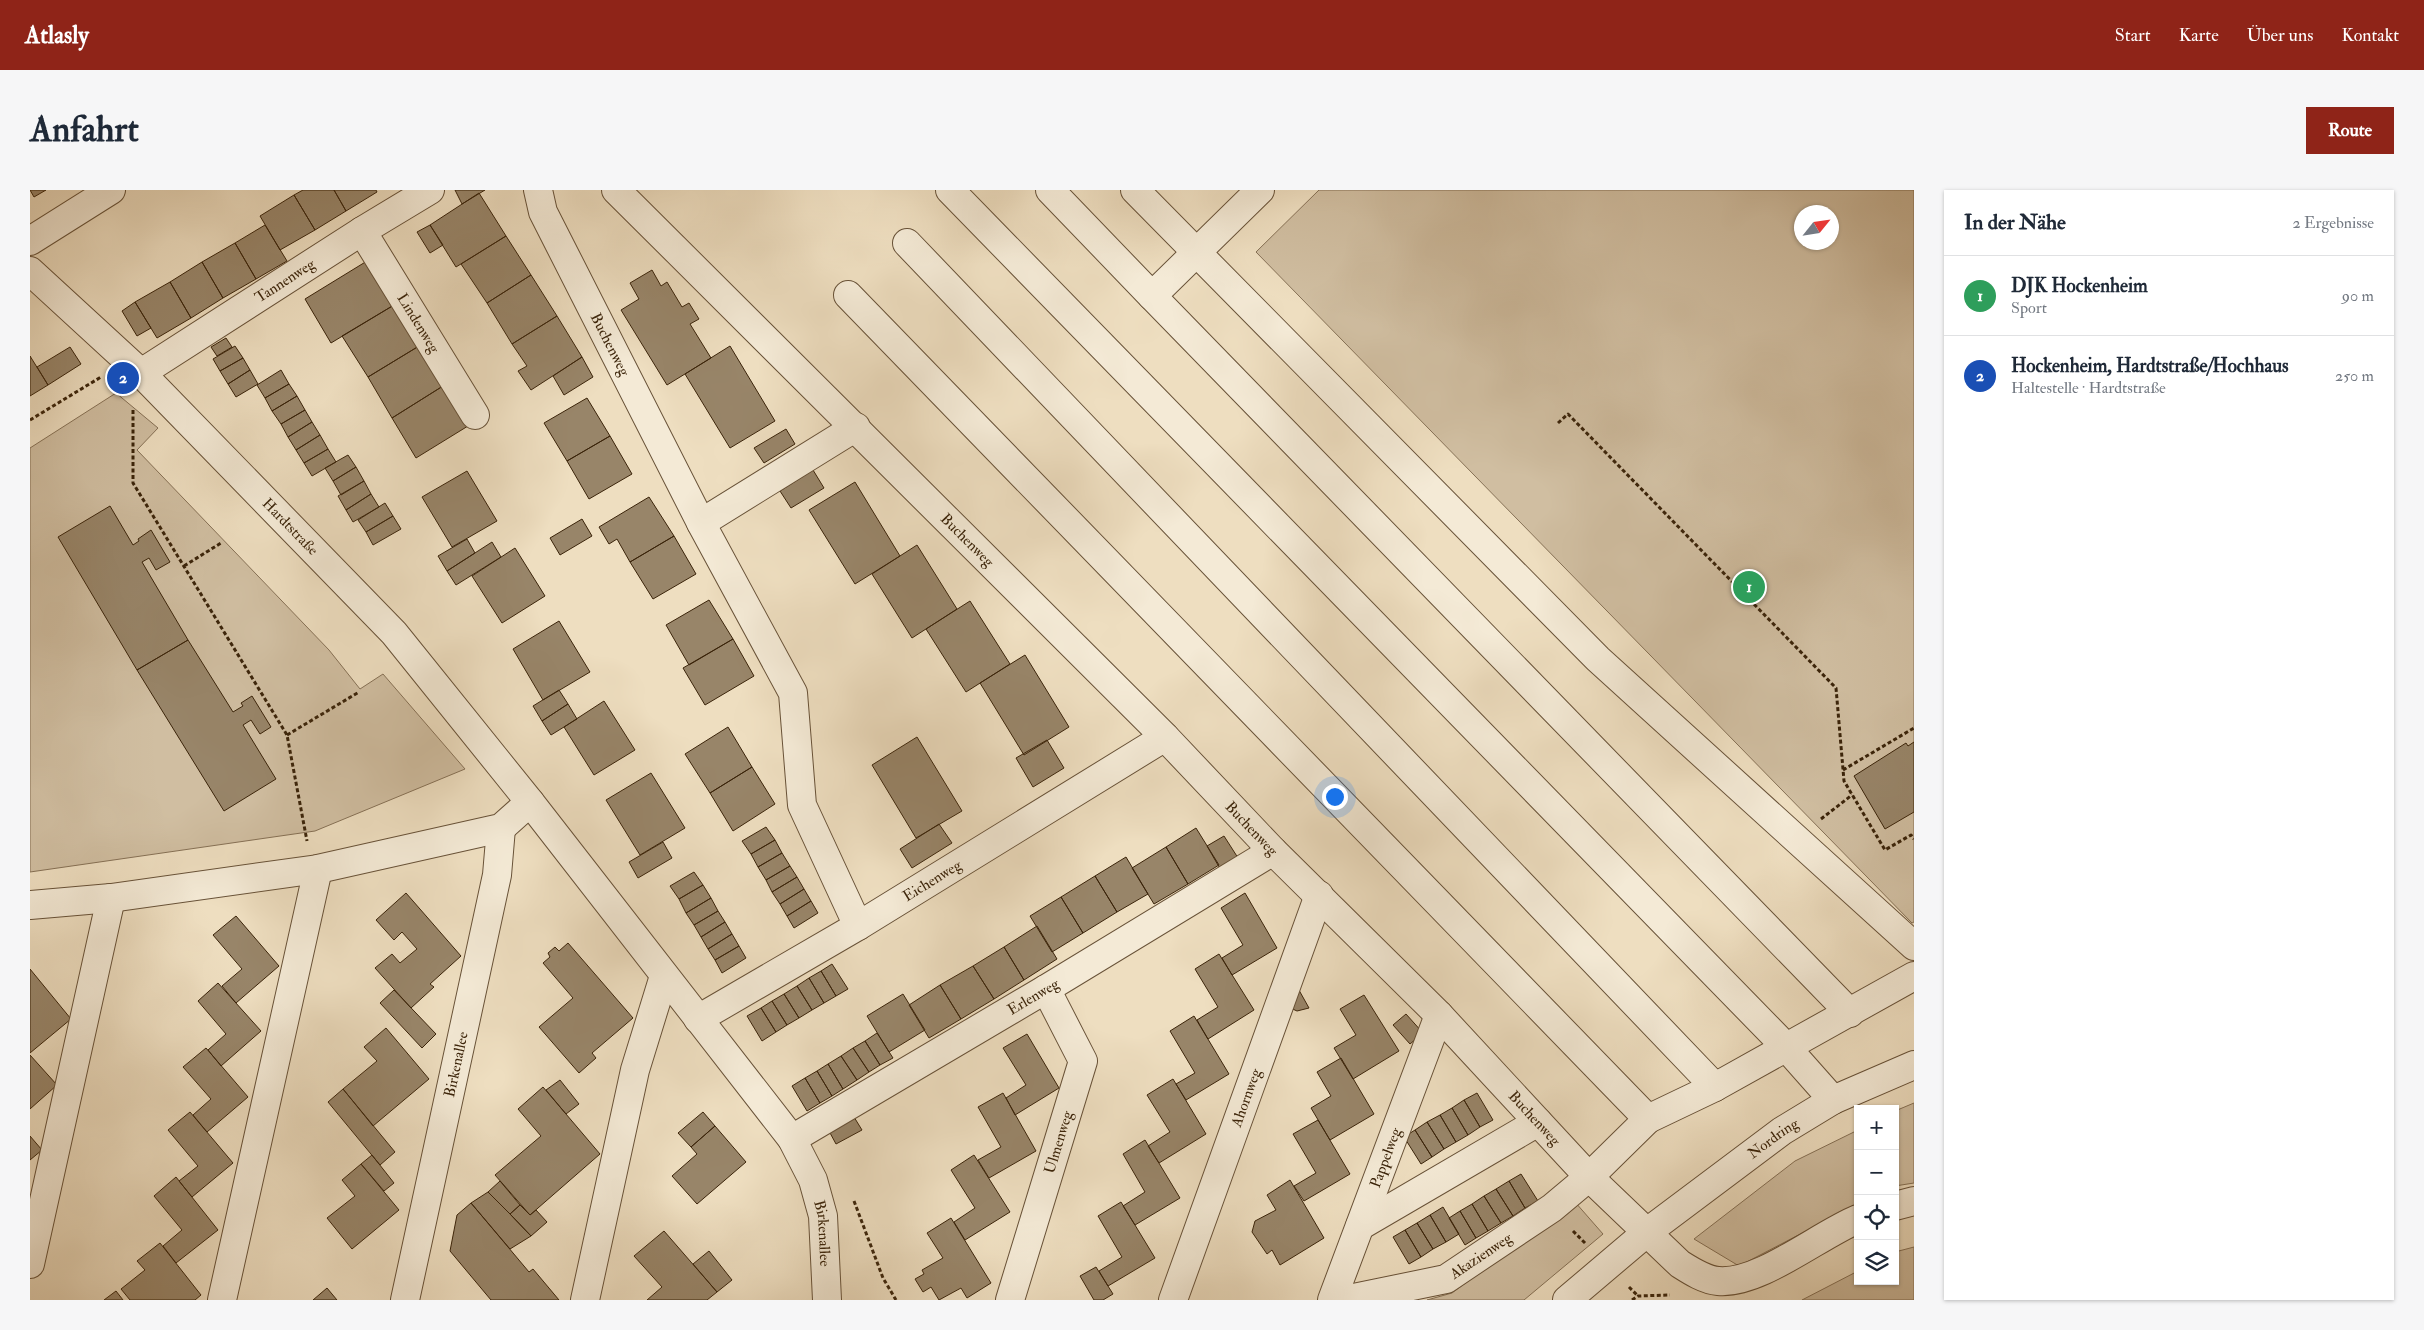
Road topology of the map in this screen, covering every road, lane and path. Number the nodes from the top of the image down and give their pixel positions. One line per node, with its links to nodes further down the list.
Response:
1 (111, 190): 10 (street)
2 (430, 190): 9 (street, Tannenweg)
3 (538, 190): 21 (street, Buchenweg)
4 (616, 190): 20 (street, Buchenweg)
5 (950, 190): 47 (street)
6 (1050, 190): 15 (street)
7 (1135, 190): 12 (street)
8 (1260, 190): 12 (street)
9 (362, 231): 16 (street, Tannenweg); 17 (street, Lindenweg)
10 (30, 241)
11 (907, 243): 49 (street)
12 (1197, 252): 15 (street); 40 (street)
13 (30, 271): 16 (street, Hardtstraße)
14 (848, 296): 51 (street)
15 (1152, 296): 44 (street)
16 (134, 367): 18 (path); 23 (path); 30 (street, Hardtstraße)
17 (476, 415)
18 (30, 420)
19 (1558, 423): 28 (path)
20 (856, 427): 21 (street); 27 (street, Buchenweg)
21 (701, 523): 39 (street, Buchenweg)
22 (222, 543): 23 (path)
23 (184, 566): 26 (path)
24 (359, 692): 26 (path)
25 (1914, 728): 28 (path)
26 (287, 735): 35 (path)
27 (1165, 737): 34 (street, Buchenweg); 39 (street, Eichenweg)
28 (1843, 770): 29 (path)
29 (1852, 795): 31 (path); 33 (path)
30 (530, 802): 32 (street); 41 (street, Birkenallee)
31 (1815, 824)
32 (501, 828): 35 (street); 65 (street, Birkenallee)
33 (1914, 839)
34 (1273, 851): 36 (street, Buchenweg); 43 (street, Erlenweg)
35 (315, 869): 37 (street); 64 (street)
36 (1319, 894): 45 (street, Buchenweg); 69 (street, Ahornweg)
37 (110, 898): 38 (street); 61 (street)
38 (30, 905)
39 (858, 926): 46 (street, Eichenweg)
40 (1914, 946)
41 (664, 976): 46 (street, Birkenallee); 66 (street)
42 (1914, 976): 44 (street, Akazienweg)
43 (1046, 989): 53 (street, Erlenweg); 68 (street, Ulmenweg)
44 (1850, 1012): 47 (street, Akazienweg)
45 (1439, 1015): 52 (street, Buchenweg); 59 (street, Pappelweg)
46 (698, 1019): 53 (street, Birkenallee)
47 (1786, 1048): 49 (street, Akazienweg); 50 (street)
48 (1914, 1065): 50 (street, Nordring)
49 (1715, 1087): 51 (street, Akazienweg)
50 (1833, 1100): 60 (street, Nordring)
51 (1648, 1119): 54 (street, Akazienweg)
52 (1538, 1122): 54 (street, Buchenweg); 59 (street)
53 (792, 1139): 67 (street, Birkenallee)
54 (1589, 1177): 57 (street, Akazienweg); 60 (street, Buchenweg)
55 (1914, 1201): 56 (street)
56 (1899, 1205)
57 (1552, 1208): 62 (path); 71 (street, Akazienweg)
58 (1854, 1221): 60 (street, Buchenweg)
59 (1360, 1226): 70 (street, Pappelweg)
60 (1646, 1233): 62 (street, Nordring)
61 (30, 1264)
62 (1608, 1265): 72 (street, Nordring)
63 (1678, 1297): 73 (path)
64 (222, 1300)
65 (405, 1300)
66 (585, 1300)
67 (827, 1300)
68 (1010, 1300)
69 (1173, 1300)
70 (1332, 1300)
71 (1344, 1300)
72 (1567, 1300)
73 (1632, 1300)

